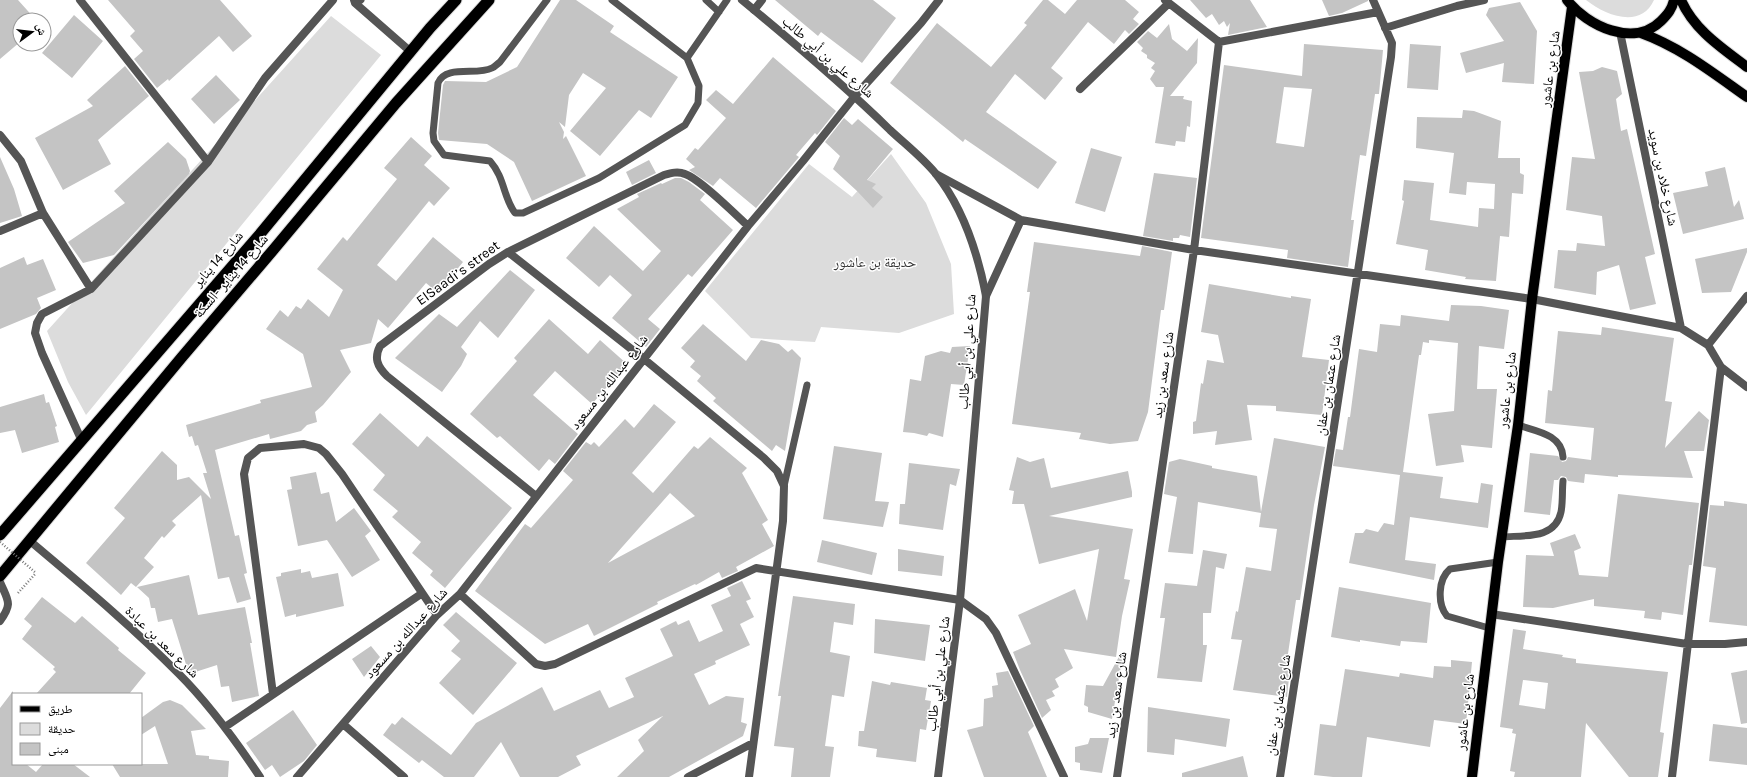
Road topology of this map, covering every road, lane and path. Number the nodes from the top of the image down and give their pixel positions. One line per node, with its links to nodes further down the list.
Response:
1 (80, 0): 33 (street)
2 (333, 0): 33 (street)
3 (456, 0): 26 (highway, شارع 14 يناير)
4 (489, 0): 60 (highway, شارع 14 يناير -السكة)
5 (547, 0): 27 (lane)
6 (612, 0): 27 (lane)
7 (706, 0): 20 (lane)
8 (727, 0): 20 (lane)
9 (742, 0): 19 (street, شارع علي بن أبي طالب)
10 (762, 0): 19 (street)
11 (939, 0): 30 (street, شارع عبدالله بن مسعود)
12 (1373, 0): 21 (street, شارع عثمان بن عفان)
13 (1484, 0): 22 (street)
14 (1674, 0): 24 (main road)
15 (1681, 0): 28 (main road)
16 (357, 1): 26 (street)
17 (1167, 1): 25 (street); 29 (street)
18 (1570, 4): 23 (main road); 45 (main road, شارع بن عاشور)
19 (754, 10): 30 (street, شارع علي بن أبي طالب)
20 (719, 12): 27 (lane)
21 (1378, 12): 22 (street, شارع عثمان بن عفان); 25 (street)
22 (1385, 28): 41 (street, شارع عثمان بن عفان)
23 (1620, 32): 24 (main road); 46 (street, شارع خلاد بن سويد)
24 (1641, 32): 31 (main road)
25 (1218, 42): 39 (street, شارع سعد بن زيد)
26 (411, 52): 53 (highway, شارع 14 يناير)
27 (687, 58)
28 (1747, 67)
29 (1080, 89)
30 (855, 96): 34 (street, شارع علي بن أبي طالب); 37 (street, شارع عبدالله بن مسعود)
31 (1747, 97)
32 (0, 135): 35 (street)
33 (208, 162): 42 (street)
34 (936, 174): 36 (street); 43 (street, شارع علي بن أبي طالب)
35 (43, 213): 38 (street); 42 (street)
36 (1021, 220): 39 (street); 43 (street)
37 (748, 226): 40 (street, ElSaadi’s street); 48 (street, شارع عبدالله بن مسعود)
38 (0, 231)
39 (1194, 250): 41 (street); 87 (street, شارع سعد بن زيد)
40 (508, 252): 48 (street); 57 (street, ElSaadi’s street)
41 (1359, 274): 45 (street); 88 (street, شارع عثمان بن عفان)
42 (91, 289): 53 (street)
43 (986, 296): 68 (street, شارع علي بن أبي طالب)
44 (1747, 296): 47 (street)
45 (1532, 299): 46 (street); 52 (main road, شارع بن عاشور)
46 (1681, 328): 47 (street)
47 (1708, 345): 49 (street)
48 (644, 359): 56 (street); 57 (street, شارع عبدالله بن مسعود)
49 (1721, 368): 51 (street); 75 (street)
50 (807, 385): 56 (lane)
51 (1747, 387)
52 (1518, 424): 54 (lane); 59 (main road, شارع بن عاشور)
53 (81, 439): 58 (highway, شارع 14 يناير)
54 (1563, 457)
55 (1563, 480): 59 (lane)
56 (784, 486): 63 (street)
57 (536, 496): 67 (street, شارع عبدالله بن مسعود)
58 (0, 535)
59 (1501, 537): 62 (main road, شارع بن عاشور)
60 (30, 541): 64 (highway, شارع 14 يناير -السكة); 78 (street, شارع سعد بن عبادة)
61 (0, 542): 69 (path, bridge)
62 (1498, 562): 70 (main road, شارع بن عاشور); 73 (lane)
63 (775, 571): 67 (street); 68 (street); 79 (street)
64 (0, 576)
65 (0, 582): 69 (street)
66 (421, 594): 71 (street); 76 (street); 76 (street)
67 (460, 594): 71 (street, شارع عبدالله بن مسعود)
68 (960, 600): 85 (street, شارع علي بن أبي طالب); 86 (street)
69 (9, 604): 72 (street)
70 (1491, 614): 73 (main road, شارع بن عاشور); 75 (street)
71 (437, 615): 77 (street, شارع عبدالله بن مسعود)
72 (0, 621)
73 (1489, 628): 89 (main road, شارع بن عاشور)
74 (1747, 642): 75 (street)
75 (1687, 644): 90 (street)
76 (273, 694): 78 (street)
77 (342, 724): 81 (street, شارع عبدالله بن مسعود); 82 (street)
78 (224, 727): 80 (street, شارع سعد بن عبادة)
79 (753, 743): 83 (street); 84 (street)
80 (260, 777)
81 (297, 777)
82 (404, 777)
83 (688, 777)
84 (749, 777)
85 (938, 777)
86 (1064, 777)
87 (1117, 777)
88 (1280, 777)
89 (1472, 777)
90 (1672, 777)

